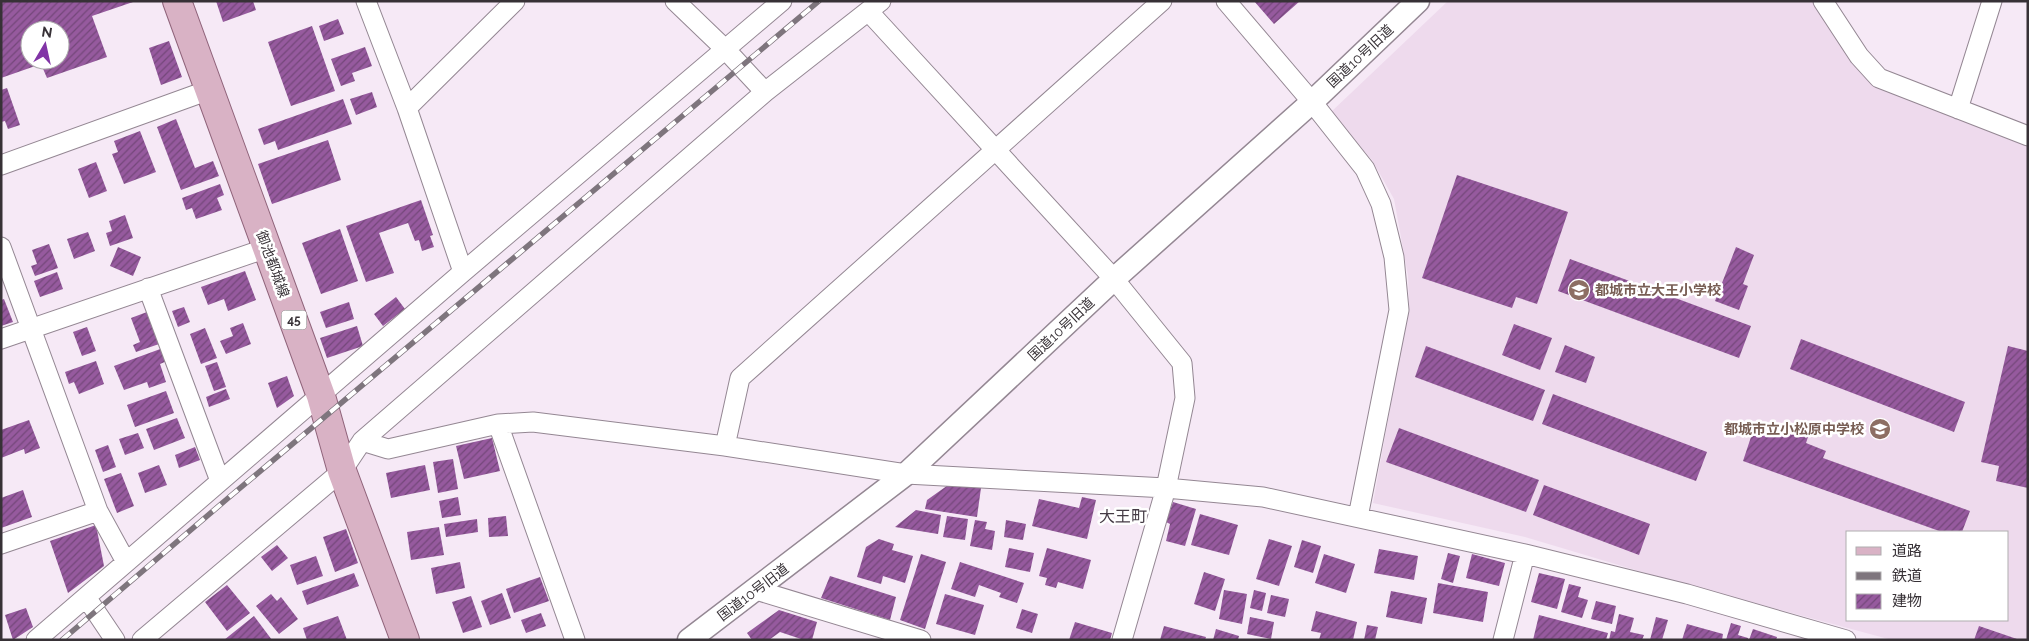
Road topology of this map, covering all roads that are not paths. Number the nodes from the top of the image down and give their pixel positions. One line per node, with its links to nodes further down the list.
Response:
1 (177, 1): 13 (main road, 御池都城線 / 45)
2 (366, 1): 16 (street)
3 (515, 1): 16 (street)
4 (675, 1): 12 (street)
5 (782, 1): 12 (street)
6 (1162, 1): 19 (street)
7 (1226, 1): 15 (street)
8 (1418, 1): 15 (street, 国道10号旧道)
9 (1823, 1): 17 (street)
10 (1992, 1): 17 (street)
11 (875, 7): 14 (street); 19 (street)
12 (725, 49): 14 (street); 23 (street)
13 (209, 90): 20 (street); 22 (main road, 御池都城線 / 45)
14 (765, 92): 30 (street)
15 (1312, 102): 24 (street, 国道10号旧道); 37 (street)
16 (406, 108): 23 (street)
17 (1958, 109): 18 (street)
18 (2028, 136)
19 (996, 152): 24 (street); 31 (street)
20 (1, 165)
21 (1, 247): 26 (street)
22 (267, 248): 25 (street); 28 (main road, 御池都城線 / 45)
23 (463, 272): 28 (street)
24 (1114, 279): 33 (street, 国道10号旧道); 35 (street)
25 (148, 288): 26 (street); 34 (street)
26 (31, 328): 27 (street); 36 (street)
27 (1, 339)
28 (322, 396): 32 (main road, 御池都城線 / 45); 34 (street)
29 (498, 424): 30 (street); 31 (street); 47 (street)
30 (362, 441): 32 (street)
31 (725, 446): 33 (street)
32 (342, 471): 45 (street); 46 (main road, 御池都城線 / 45)
33 (906, 474): 35 (street); 41 (street, 国道10号旧道)
34 (220, 482): 40 (street)
35 (1166, 488): 37 (street); 50 (street)
36 (98, 511): 38 (street); 40 (street)
37 (1358, 517): 39 (street)
38 (1, 544)
39 (1525, 554): 51 (street); 52 (street)
40 (126, 562): 42 (street)
41 (756, 590): 48 (street, 国道10号旧道); 49 (street)
42 (86, 597): 43 (street); 44 (street)
43 (36, 640)
44 (115, 640)
45 (142, 640)
46 (406, 640)
47 (575, 640)
48 (689, 640)
49 (921, 640)
50 (1122, 640)
51 (1503, 640)
52 (1846, 640)

